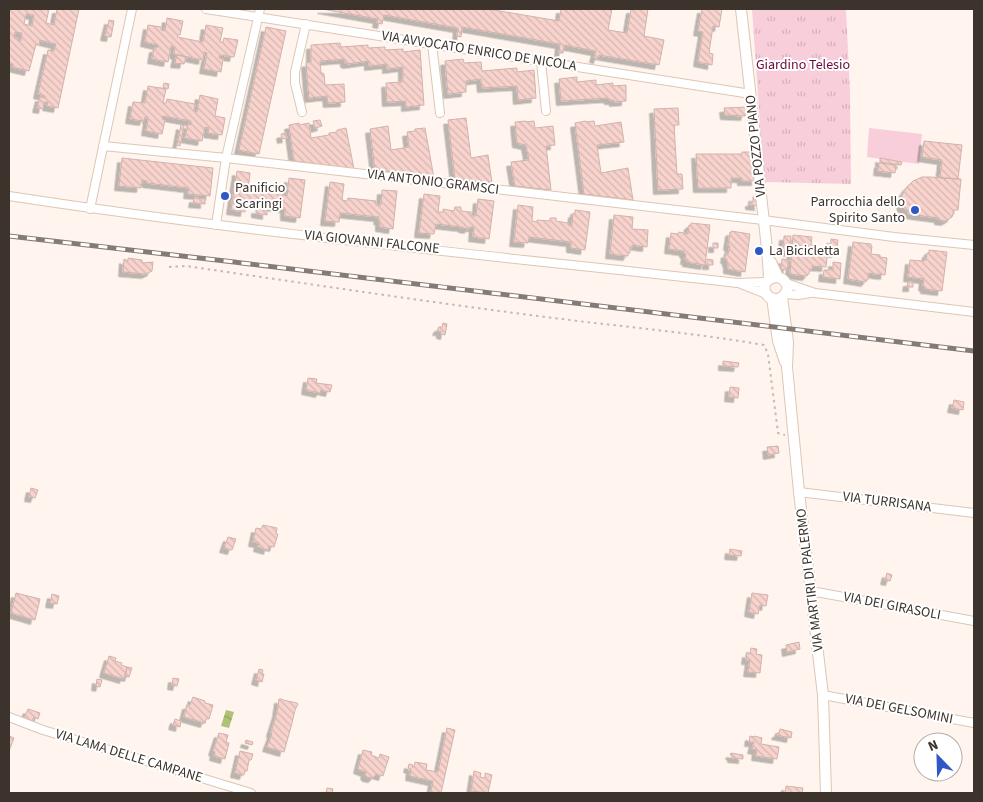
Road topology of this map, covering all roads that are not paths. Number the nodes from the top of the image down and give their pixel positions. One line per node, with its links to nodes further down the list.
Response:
1 (132, 9): 12 (street)
2 (206, 9): 4 (street, VIA AVVOCATO ENRICO DE NICOLA)
3 (741, 9): 8 (street, VIA POZZO PIANO)
4 (259, 13): 5 (street, VIA AVVOCATO ENRICO DE NICOLA); 13 (street)
5 (306, 24): 6 (street, VIA AVVOCATO ENRICO DE NICOLA); 10 (street)
6 (432, 44): 7 (street, VIA AVVOCATO ENRICO DE NICOLA); 11 (street)
7 (541, 61): 8 (street, VIA AVVOCATO ENRICO DE NICOLA); 9 (street)
8 (751, 94): 16 (street, VIA POZZO PIANO)
9 (546, 111)
10 (302, 112)
11 (440, 114)
12 (103, 146): 13 (street, VIA ANTONIO GRAMSCI); 15 (street)
13 (226, 158): 16 (street, VIA ANTONIO GRAMSCI); 17 (street)
14 (9, 196): 15 (street, VIA GIOVANNI FALCONE)
15 (90, 208): 17 (street, VIA GIOVANNI FALCONE)
16 (763, 220): 18 (street, VIA ANTONIO GRAMSCI); 19 (street, VIA POZZO PIANO)
17 (216, 225): 20 (street, VIA GIOVANNI FALCONE)
18 (974, 245)
19 (775, 280): 20 (street, VIA GIOVANNI FALCONE); 21 (street); 22 (street, VIA POZZO PIANO); 22 (street, VIA POZZO PIANO)
20 (737, 283): 22 (street, VIA GIOVANNI FALCONE)
21 (815, 293): 22 (street); 23 (street)
22 (776, 296): 24 (street, VIA POZZO PIANO)
23 (974, 312)
24 (787, 368): 25 (street, VIA MARTIRI DI PALERMO)
25 (800, 492): 26 (street, VIA TURRISANA); 27 (street, VIA MARTIRI DI PALERMO)
26 (974, 513)
27 (811, 591): 28 (street, VIA DEI GIRASOLI); 29 (street, VIA MARTIRI DI PALERMO)
28 (974, 622)
29 (823, 694): 31 (street, VIA DEI GELSOMINI); 33 (street, VIA MARTIRI DI PALERMO)
30 (9, 717): 32 (street, VIA LAMA DELLE CAMPANE)
31 (974, 723)
32 (250, 793)
33 (827, 793)

